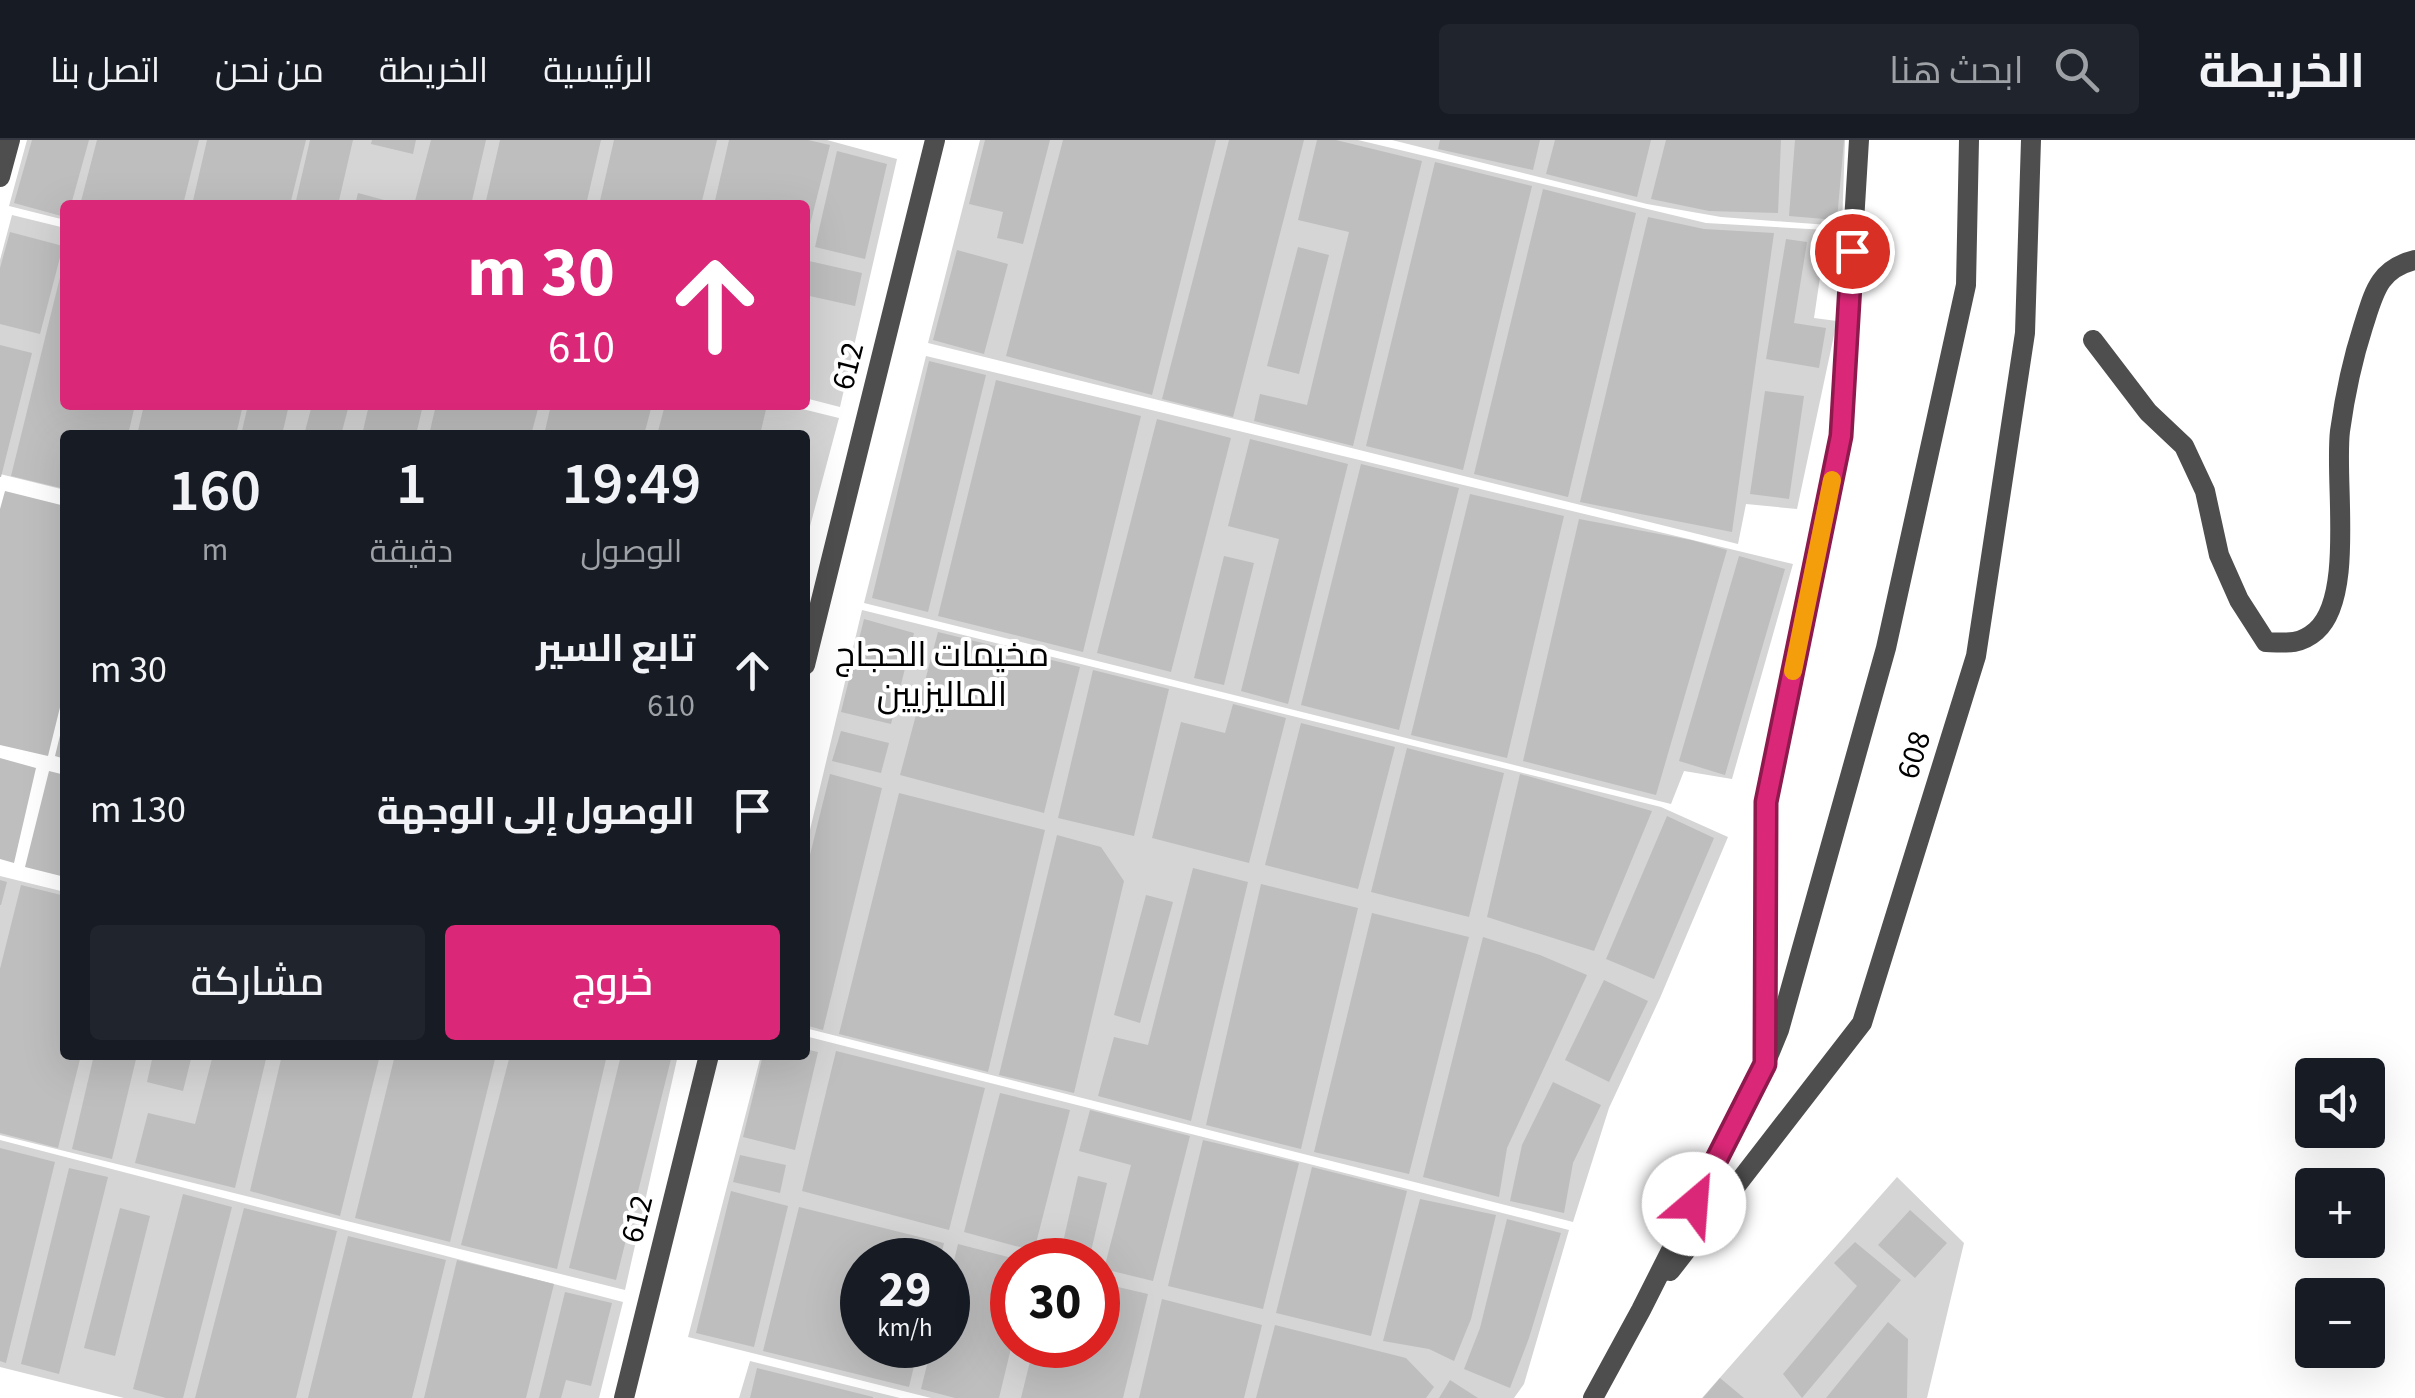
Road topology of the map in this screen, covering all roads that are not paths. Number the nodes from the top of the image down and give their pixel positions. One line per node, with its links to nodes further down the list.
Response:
1 (10, 140): 6 (street)
2 (934, 140): 9 (street, 612)
3 (1859, 140): 11 (street)
4 (1969, 140): 11 (street, 608)
5 (2031, 140): 12 (street, 608)
6 (0, 177)
7 (2415, 260): 8 (street)
8 (2092, 340)
9 (810, 645)
10 (708, 1060): 13 (street, 612)
11 (1765, 1064): 12 (street, 608)
12 (1641, 1310): 14 (street, 608)
13 (624, 1398)
14 (1593, 1398)

